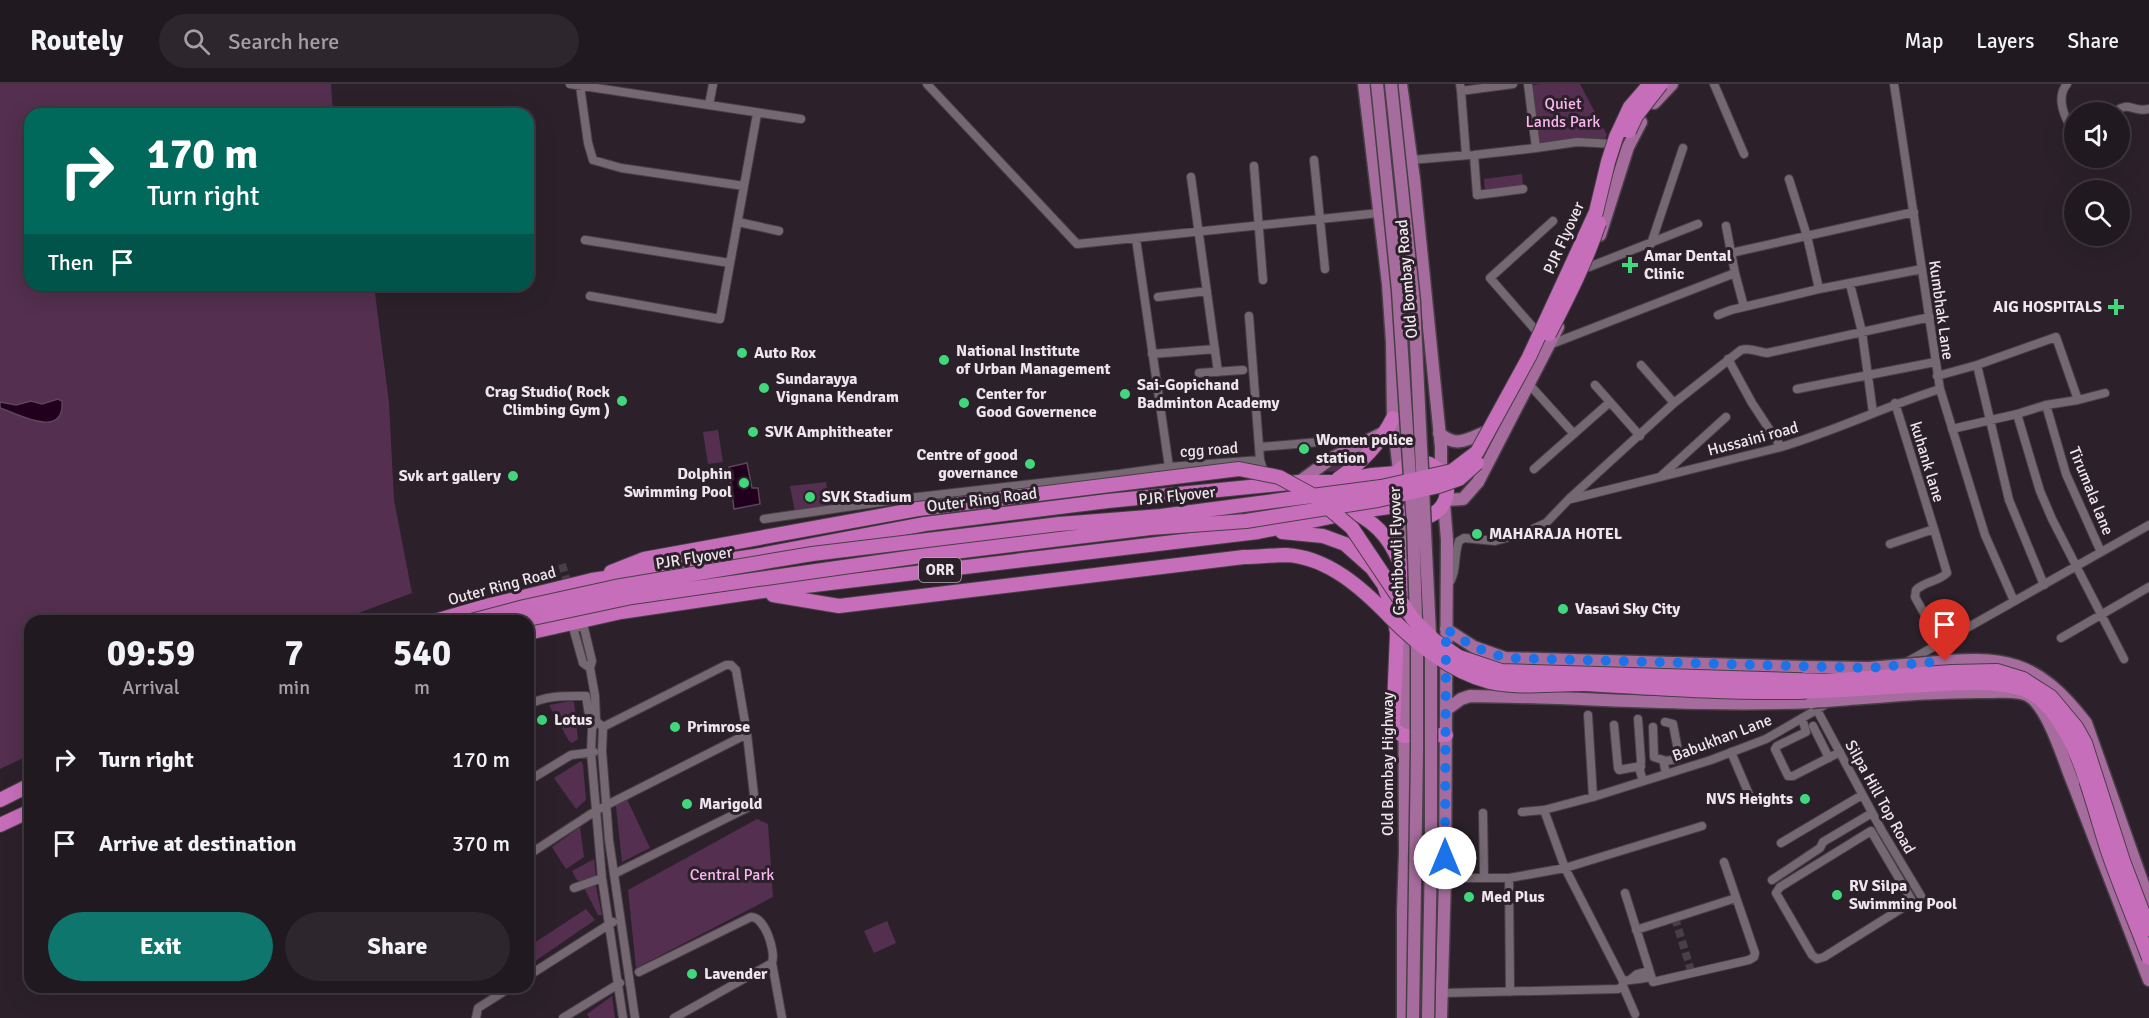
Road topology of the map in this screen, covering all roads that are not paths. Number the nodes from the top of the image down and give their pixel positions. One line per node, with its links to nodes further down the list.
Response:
1 (570, 84): 17 (street)
2 (713, 84): 19 (street)
3 (927, 84): 49 (street)
4 (1364, 84): 39 (main road, Old Bombay Road)
5 (1377, 84): 228 (main road, Gachibowli Flyover, bridge)
6 (1391, 84): 229 (main road, Gachibowli Flyover, bridge)
7 (1401, 84): 32 (main road, Old Bombay Road)
8 (1513, 84): 18 (street)
9 (1528, 84): 27 (street)
10 (1642, 84): 25 (main road)
11 (1650, 84): 137 (highway, PJR Flyover, bridge)
12 (1661, 84): 138 (highway, PJR Flyover, bridge)
13 (1672, 84): 26 (main road)
14 (1714, 84): 29 (street)
15 (1894, 84): 38 (street, Kumbhak Lane)
16 (2067, 84): 22 (street)
17 (579, 86): 19 (street); 36 (street)
18 (1461, 88): 30 (street)
19 (709, 105): 23 (street)
20 (2130, 107): 21 (street)
21 (2149, 109)
22 (2064, 110)
23 (757, 114): 24 (street); 36 (street)
24 (801, 119)
25 (1608, 142): 26 (street); 27 (street); 69 (main road)
26 (1628, 147): 54 (main road)
27 (1536, 148): 30 (street)
28 (1683, 148): 51 (street)
29 (1744, 154)
30 (1470, 155): 32 (street); 37 (street)
31 (1314, 160): 40 (street)
32 (1411, 160): 70 (main road, Old Bombay Road)
33 (1254, 166): 43 (street)
34 (1191, 177): 46 (street)
35 (1789, 179): 48 (street)
36 (744, 186): 42 (street)
37 (1523, 189)
38 (1914, 212): 48 (street); 56 (street, Kumbhak Lane)
39 (1378, 213): 40 (street); 71 (main road, Old Bombay Road)
40 (1320, 220): 43 (street); 55 (street)
41 (1553, 221): 69 (street)
42 (738, 222): 47 (street); 53 (street)
43 (1259, 224): 46 (street); 58 (street)
44 (1698, 224): 51 (street)
45 (1726, 226): 52 (street)
46 (1199, 230): 49 (street); 61 (street)
47 (779, 231)
48 (1808, 236): 52 (street); 60 (street)
49 (1136, 239): 74 (street)
50 (585, 240): 53 (street)
51 (1651, 244): 54 (street)
52 (1731, 253): 57 (street)
53 (730, 263): 62 (street)
54 (1589, 267): 72 (main road)
55 (1325, 269)
56 (1922, 269): 59 (street); 67 (street, Kumbhak Lane)
57 (1736, 273): 64 (street); 72 (street)
58 (1263, 280)
59 (1850, 284): 60 (street); 68 (street)
60 (1819, 289): 64 (street)
61 (1207, 291): 63 (street); 73 (street)
62 (590, 296)
63 (1158, 297)
64 (1744, 307): 65 (street)
65 (1718, 315)
66 (1249, 316): 106 (street)
67 (1930, 317): 68 (street); 76 (street, Kumbhak Lane)
68 (1862, 332): 75 (street); 82 (street)
69 (1538, 333): 102 (main road)
70 (1428, 338): 71 (main road); 101 (main road, Old Bombay Road)
71 (1392, 342): 97 (main road, Old Bombay Road)
72 (1548, 346): 84 (main road)
73 (1215, 349): 74 (street); 80 (street)
74 (1152, 354): 109 (street)
75 (1728, 359): 91 (street); 107 (street)
76 (1935, 362): 82 (street); 83 (street, Kumbhak Lane)
77 (1641, 365): 91 (street)
78 (1977, 365): 83 (street); 89 (street); 98 (street)
79 (1243, 370): 80 (street)
80 (1218, 372): 81 (street)
81 (1199, 373)
82 (1872, 374): 86 (street); 94 (street)
83 (1937, 376): 87 (street, Kumbhak Lane)
84 (1528, 383): 103 (street); 118 (main road)
85 (1595, 385): 90 (street)
86 (1797, 389)
87 (1940, 389): 92 (street, Hussaini road); 99 (street, Kumbhak Lane)
88 (2105, 393): 89 (street)
89 (2078, 400): 93 (street)
90 (1610, 402): 103 (street); 104 (street)
91 (1674, 403): 104 (street)
92 (1895, 404): 94 (street, Hussaini road); 123 (street, kuhank lane)
93 (2046, 405): 95 (street); 126 (street, Tirumala lane)
94 (1873, 413): 107 (street, Hussaini road)
95 (2017, 414): 98 (street); 127 (street)
96 (1726, 417): 113 (street)
97 (1393, 418): 100 (highway); 111 (main road, Old Bombay Road)
98 (1991, 419): 99 (street); 130 (street)
99 (1952, 429): 134 (street, Kumbhak Lane)
100 (1387, 431): 114 (main road); 115 (highway)
101 (1439, 432): 102 (main road); 112 (main road, Old Bombay Road)
102 (1483, 433): 112 (main road)
103 (1574, 434): 110 (street)
104 (1640, 436): 117 (street)
105 (1319, 442): 106 (street)
106 (1260, 447): 108 (street)
107 (1781, 447): 113 (street, Hussaini road)
108 (1260, 460): 109 (street, cgg road); 116 (street, cgg road)
109 (1169, 467): 121 (street, cgg road)
110 (1534, 469)
111 (1398, 472): 112 (highway); 115 (highway, Outer Ring Road); 119 (highway)
112 (1441, 472): 118 (highway)
113 (1659, 478): 117 (street, Hussaini road)
114 (1299, 482): 115 (highway, Outer Ring Road); 116 (highway, Outer Ring Road)
115 (1334, 482)
116 (1267, 486): 129 (highway, Outer Ring Road)
117 (1569, 499): 131 (street)
118 (1445, 501): 119 (highway); 131 (main road)
119 (1398, 507): 120 (highway, ORR); 128 (main road, Old Bombay Highway)
120 (1353, 512): 124 (highway, ORR); 128 (highway)
121 (764, 519)
122 (2149, 525): 126 (street, Babukhan Lane)
123 (1934, 529): 125 (street); 142 (street, kuhank lane)
124 (1258, 532): 133 (highway, ORR); 159 (highway)
125 (1890, 544)
126 (2102, 552): 127 (street, Babukhan Lane)
127 (2077, 566): 130 (street, Babukhan Lane); 135 (street)
128 (1403, 571): 159 (main road, Old Bombay Highway)
129 (592, 580): 136 (highway, Outer Ring Road); 205 (highway, bridge)
130 (2044, 585): 134 (street, Babukhan Lane)
131 (1447, 586): 139 (main road)
132 (2149, 588): 135 (street)
133 (756, 592): 140 (highway, ORR); 208 (highway, bridge)
134 (2014, 601): 142 (street, Babukhan Lane)
135 (2102, 614): 141 (street); 143 (street)
136 (455, 615)
137 (494, 615)
138 (534, 618)
139 (1446, 629): 147 (main road); 201 (main road, bridge)
140 (534, 632)
141 (2061, 638)
142 (1940, 642): 146 (street, Babukhan Lane)
143 (2124, 659)
144 (590, 668): 144 (street); 151 (street)
145 (534, 703): 151 (street)
146 (1814, 706): 147 (main road); 149 (street, Babukhan Lane); 163 (street, Silpa Hill Top Road); 202 (main road, bridge)
147 (1446, 710): 158 (main road)
148 (1588, 715): 172 (street)
149 (1802, 718): 161 (street, Babukhan Lane); 164 (street)
150 (1638, 719): 166 (street)
151 (596, 720): 156 (street); 162 (street)
152 (1665, 722): 165 (street)
153 (1614, 725): 166 (street)
154 (1813, 726): 164 (street)
155 (1653, 727): 165 (street)
156 (603, 728): 157 (street); 160 (street)
157 (747, 734): 175 (street); 191 (street)
158 (1446, 735): 159 (highway); 193 (main road)
159 (1404, 736): 227 (main road, Old Bombay Highway)
160 (602, 751): 162 (street); 175 (street)
161 (1731, 752): 167 (street, Babukhan Lane); 173 (street)
162 (591, 753): 168 (street); 176 (street)
163 (1840, 753): 164 (street); 171 (street, Silpa Hill Top Road)
164 (1828, 758)
165 (1666, 761): 167 (street)
166 (1641, 766): 169 (street)
167 (1666, 774): 169 (street, Babukhan Lane)
168 (534, 778)
169 (1643, 781): 172 (street, Babukhan Lane)
170 (24, 788): 174 (highway)
171 (1862, 795): 180 (street, Silpa Hill Top Road); 186 (street)
172 (1593, 797): 177 (street, Babukhan Lane)
173 (1751, 799)
174 (0, 800)
175 (607, 806): 176 (street); 191 (street)
176 (597, 810): 187 (street); 192 (street)
177 (1544, 810): 178 (street, Babukhan Lane); 190 (street)
178 (1522, 812)
179 (1483, 813): 194 (street)
180 (1872, 813): 184 (street, Silpa Hill Top Road); 196 (street)
181 (24, 814): 182 (highway)
182 (0, 825)
183 (1702, 826): 190 (street)
184 (1882, 831): 185 (street); 188 (street, Silpa Hill Top Road)
185 (1874, 836): 188 (street); 188 (street)
186 (1781, 843)
187 (534, 851)
188 (1888, 852): 199 (street, Silpa Hill Top Road)
189 (1724, 862): 200 (street)
190 (1565, 868): 195 (street); 215 (street)
191 (614, 874): 203 (street)
192 (602, 878): 197 (street); 204 (street)
193 (1445, 878): 194 (street); 219 (main road)
194 (1484, 878): 195 (street)
195 (1509, 878): 217 (street)
196 (1772, 880)
197 (574, 888)
198 (1625, 893): 206 (street)
199 (1921, 896)
200 (1736, 898): 206 (street); 212 (street)
201 (2149, 901): 202 (main road)
202 (2122, 910): 207 (main road)
203 (620, 918): 204 (street); 213 (street)
204 (609, 923): 210 (street); 216 (street)
205 (2149, 929): 207 (main road)
206 (1636, 930): 212 (street)
207 (2132, 936): 214 (main road)
208 (2149, 958)
209 (772, 963): 211 (street); 225 (street); 226 (street)
210 (534, 972)
211 (639, 972)
212 (1649, 974): 215 (street)
213 (628, 979): 216 (street); 224 (street)
214 (2149, 980)
215 (1626, 982): 217 (street); 220 (street)
216 (617, 984): 222 (street); 223 (street)
217 (1510, 992): 219 (street)
218 (502, 993): 221 (street)
219 (1443, 993): 230 (main road)
220 (1635, 1014)
221 (476, 1018)
222 (563, 1018)
223 (623, 1018)
224 (634, 1018)
225 (674, 1018)
226 (782, 1018)
227 (1403, 1018)
228 (1413, 1018)
229 (1428, 1018)
230 (1441, 1018)

